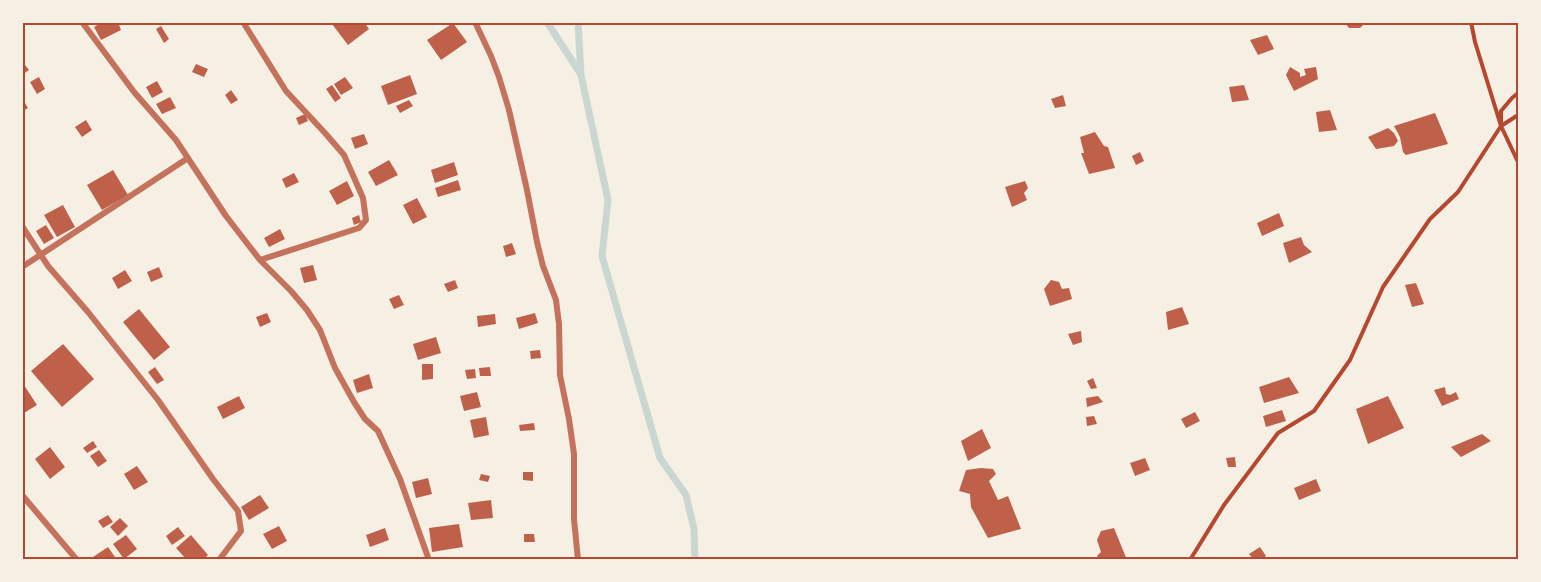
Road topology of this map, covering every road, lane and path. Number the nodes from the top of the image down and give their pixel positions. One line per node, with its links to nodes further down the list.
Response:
1 (82, 22): 8 (street)
2 (243, 22): 12 (street)
3 (475, 22): 18 (street)
4 (1471, 22): 7 (path)
5 (1518, 93): 7 (path)
6 (1518, 115): 7 (path)
7 (1501, 126): 9 (path); 19 (path)
8 (188, 158): 11 (street); 12 (street)
9 (1518, 162)
10 (22, 226): 11 (street)
11 (41, 255): 13 (street); 16 (street)
12 (260, 260): 17 (street)
13 (22, 267)
14 (22, 495): 15 (street)
15 (77, 560)
16 (219, 560)
17 (429, 560)
18 (578, 560)
19 (1191, 560)

